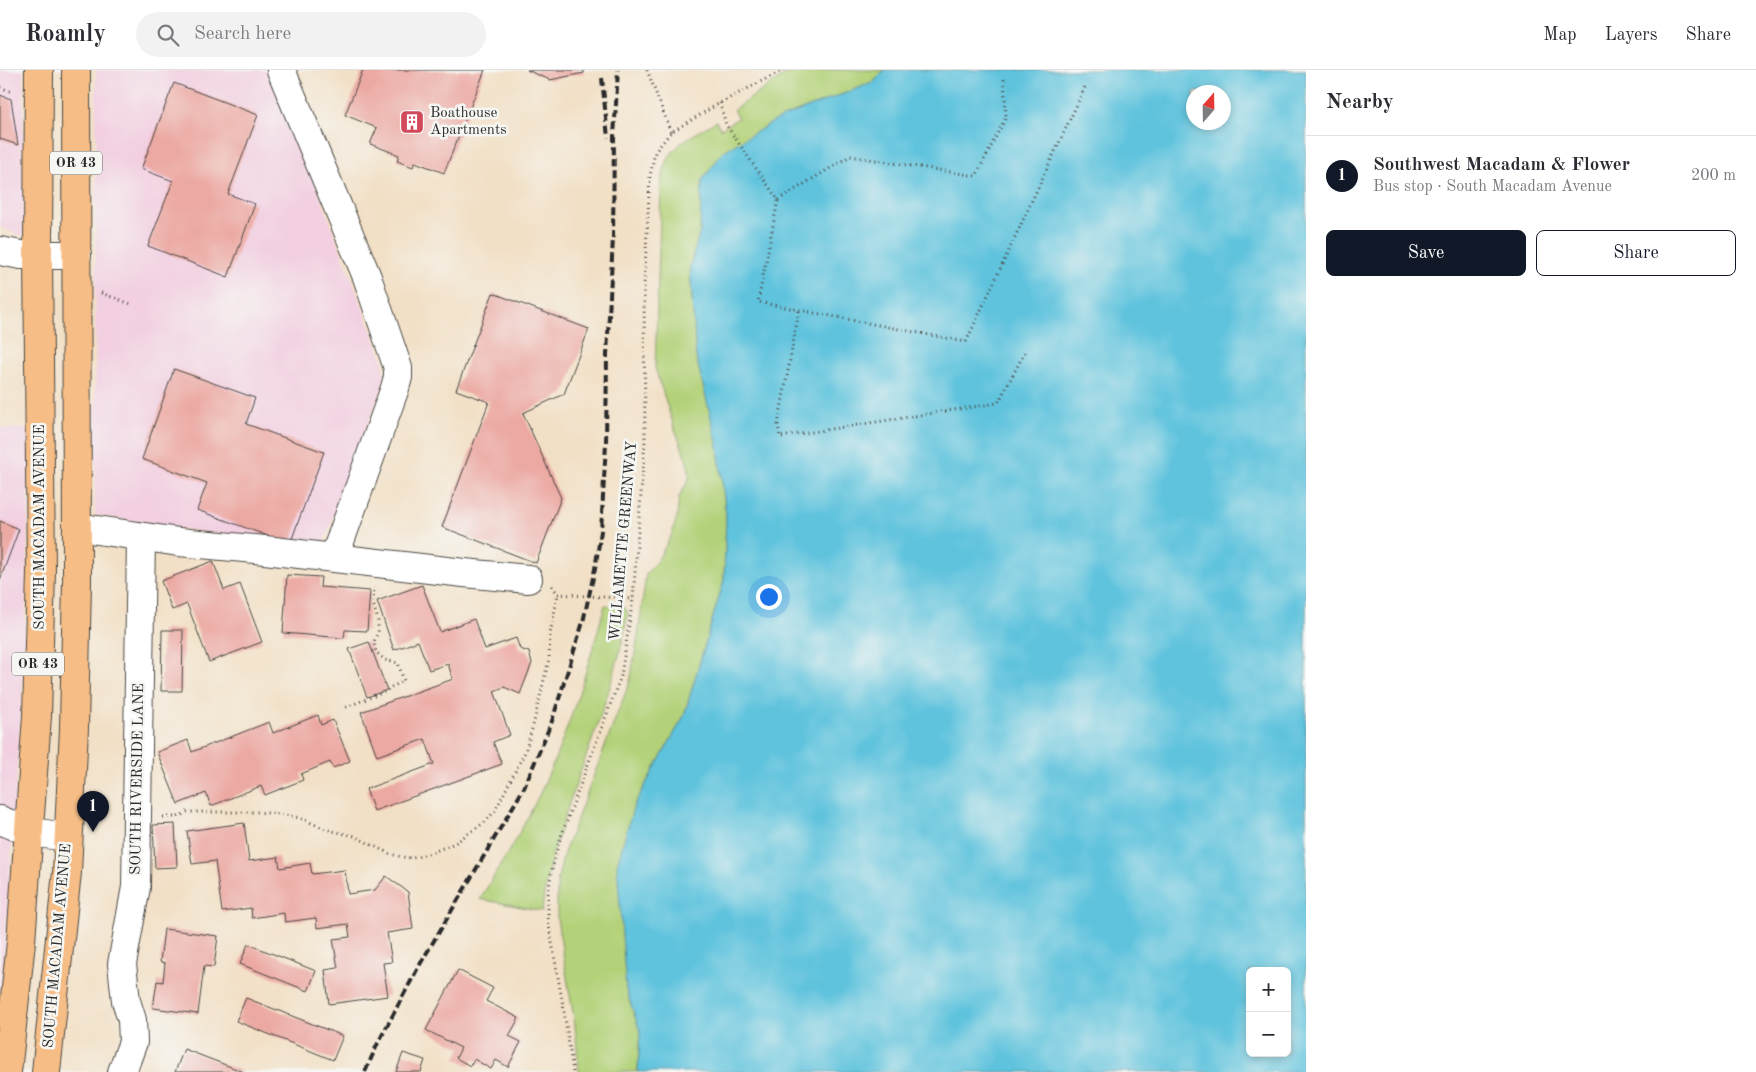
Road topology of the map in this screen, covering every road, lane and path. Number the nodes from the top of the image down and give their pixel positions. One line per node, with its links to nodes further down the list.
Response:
1 (39, 70): 12 (main road, SOUTH MACADAM AVENUE / OR 43)
2 (76, 70): 13 (main road, SOUTH MACADAM AVENUE / OR 43)
3 (281, 70): 18 (street)
4 (647, 70): 9 (path)
5 (783, 70): 8 (path, WILLAMETTE GREENWAY)
6 (1004, 79): 10 (path)
7 (1086, 86): 14 (path)
8 (720, 104): 9 (path, WILLAMETTE GREENWAY); 10 (path)
9 (671, 132): 23 (path, WILLAMETTE GREENWAY)
10 (778, 200): 14 (path)
11 (0, 251): 12 (street)
12 (38, 254): 13 (street); 27 (main road, SOUTH MACADAM AVENUE / OR 43)
13 (77, 255): 16 (main road, SOUTH MACADAM AVENUE / OR 43)
14 (799, 311): 15 (path)
15 (1025, 352)
16 (77, 527): 17 (street); 28 (main road, SOUTH MACADAM AVENUE / OR 43)
17 (142, 537): 18 (street); 25 (street, SOUTH RIVERSIDE LANE)
18 (334, 558): 19 (street)
19 (528, 579)
20 (375, 584): 24 (path)
21 (558, 594): 25 (path)
22 (578, 595): 23 (path)
23 (633, 600): 32 (path, WILLAMETTE GREENWAY)
24 (346, 707)
25 (137, 817): 31 (street, SOUTH RIVERSIDE LANE)
26 (0, 820): 27 (street)
27 (30, 832): 28 (street); 29 (main road, SOUTH MACADAM AVENUE / OR 43)
28 (68, 837): 30 (main road, SOUTH MACADAM AVENUE / OR 43)
29 (7, 1072)
30 (46, 1072)
31 (122, 1072)
32 (573, 1072)

